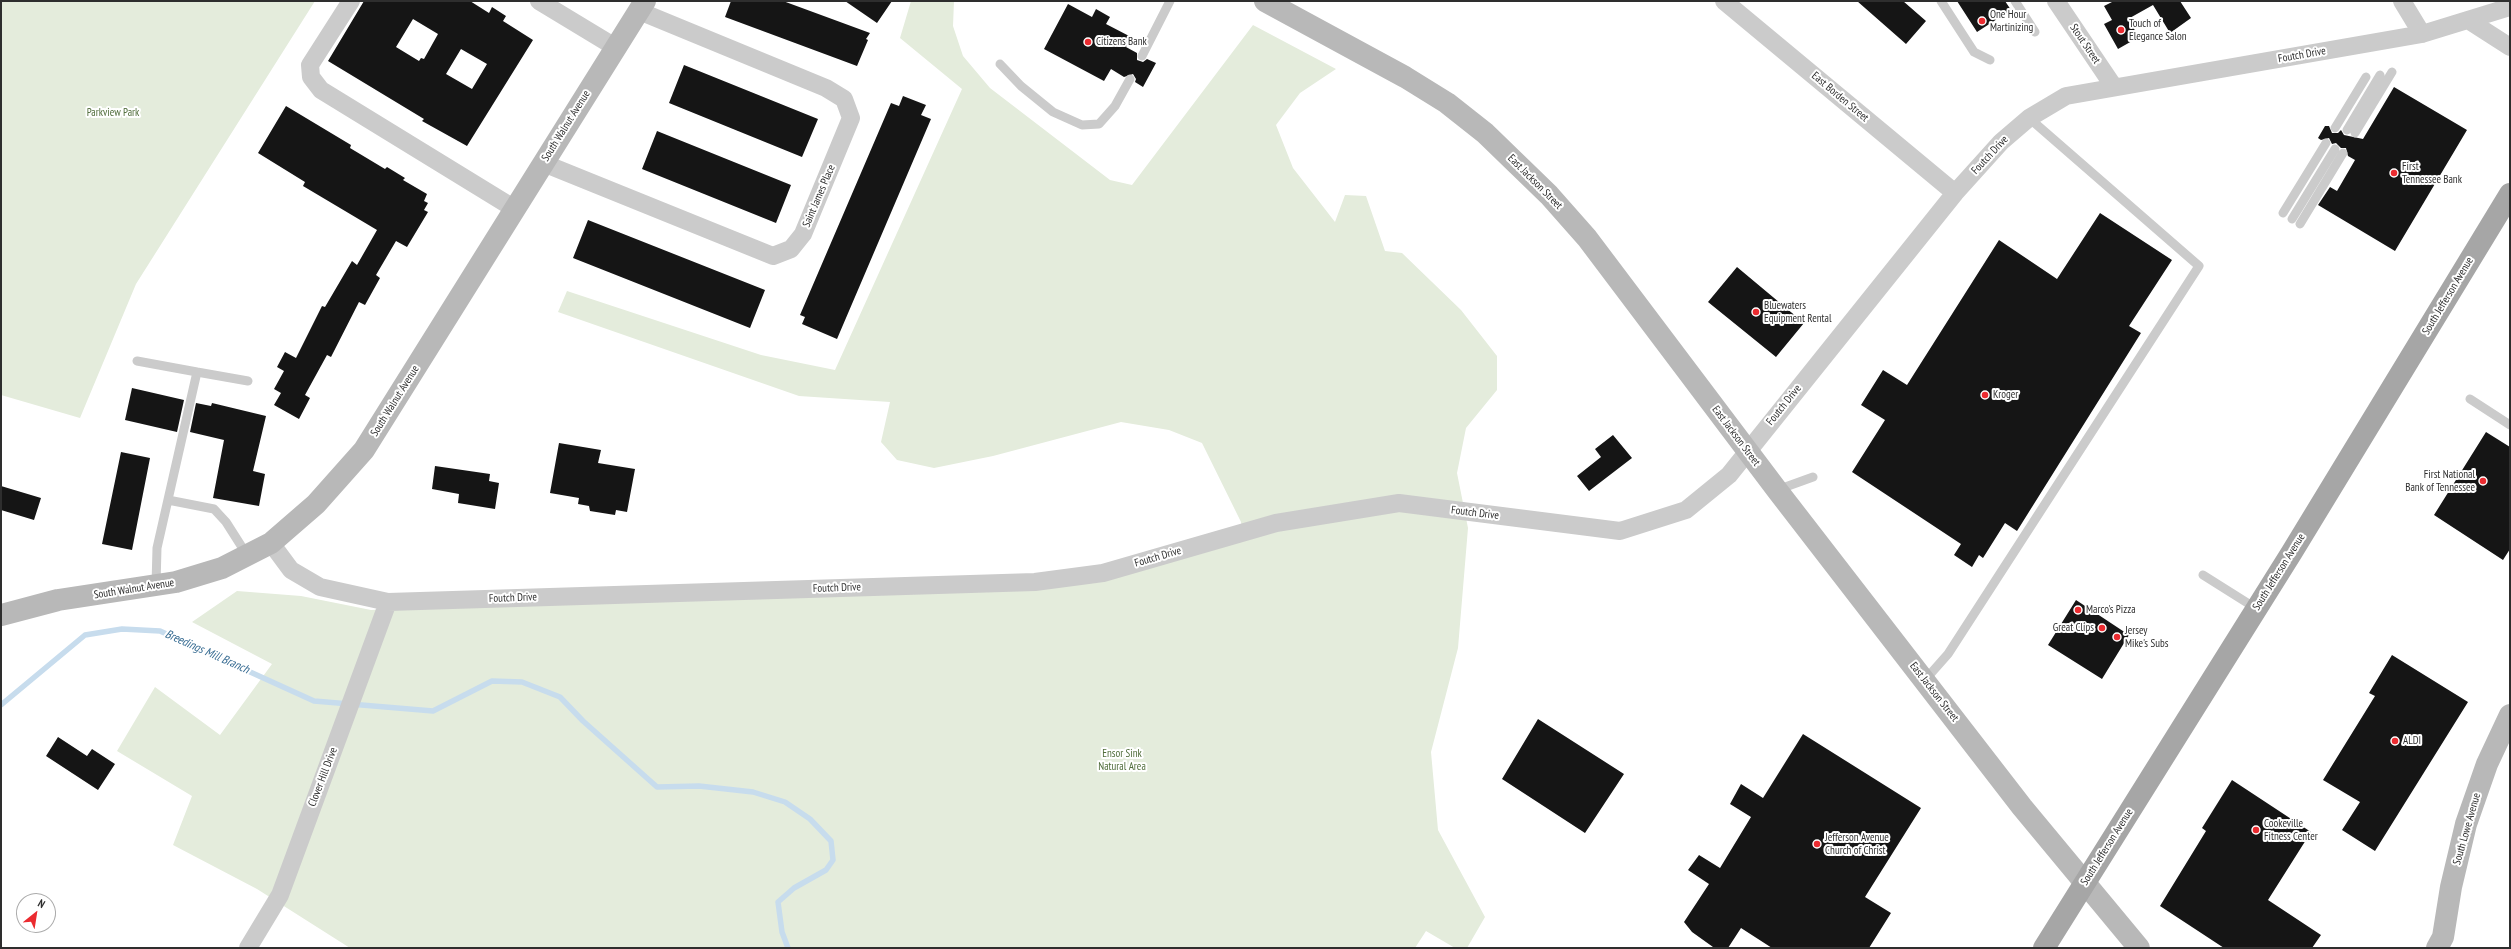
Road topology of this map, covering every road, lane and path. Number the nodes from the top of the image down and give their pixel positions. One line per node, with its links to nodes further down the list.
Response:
1 (351, 1): 32 (street)
2 (539, 1): 16 (street)
3 (1170, 1): 17 (lane)
4 (1265, 1): 40 (street, East Jackson Street)
5 (1724, 1): 30 (street, East Borden Street)
6 (1941, 1): 18 (lane)
7 (2015, 1): 13 (lane)
8 (2056, 1): 24 (street, Stout Street)
9 (2402, 1): 14 (street)
10 (642, 6): 16 (street, South Walnut Avenue); 29 (street, Saint James Place)
11 (2510, 7): 12 (street, Foutch Drive)
12 (2468, 20): 14 (street, Foutch Drive); 15 (street)
13 (2035, 32)
14 (2422, 34): 24 (street, Foutch Drive)
15 (2510, 46)
16 (615, 47): 29 (street, South Walnut Avenue)
17 (1142, 56)
18 (1990, 60)
19 (1000, 64): 23 (lane)
20 (2392, 72): 21 (lane)
21 (2380, 75)
22 (2366, 77): 26 (lane)
23 (1130, 80)
24 (2114, 87): 25 (street, Foutch Drive)
25 (2028, 118): 30 (street, Foutch Drive); 51 (lane)
26 (2335, 128)
27 (2326, 143): 33 (lane)
28 (2339, 151): 34 (lane)
29 (543, 162): 32 (street, South Walnut Avenue)
30 (1955, 193): 40 (street, Foutch Drive)
31 (2510, 194): 49 (main road, South Jefferson Avenue)
32 (514, 209): 44 (street, South Walnut Avenue)
33 (2283, 213)
34 (2296, 222)
35 (137, 361): 36 (lane)
36 (197, 372): 37 (lane); 43 (lane)
37 (248, 381)
38 (2470, 399): 39 (lane)
39 (2510, 425)
40 (1748, 451): 42 (street, East Jackson Street); 48 (street, Foutch Drive)
41 (1813, 477): 42 (lane)
42 (1778, 490): 51 (street, East Jackson Street)
43 (168, 500): 45 (lane); 47 (lane)
44 (271, 543): 45 (street, South Walnut Avenue); 48 (street, Foutch Drive)
45 (247, 555): 47 (street, South Walnut Avenue)
46 (2203, 575): 49 (lane)
47 (156, 586): 50 (street, South Walnut Avenue)
48 (388, 602): 54 (street, Clover Hill Drive)
49 (2256, 609): 53 (main road, South Jefferson Avenue)
50 (1, 615)
51 (1925, 680): 53 (street, East Jackson Street)
52 (2510, 714): 57 (street, South Lowe Avenue)
53 (2085, 883): 55 (main road, South Jefferson Avenue); 56 (street, East Jackson Street)
54 (248, 948)
55 (2044, 948)
56 (2139, 948)
57 (2437, 948)

